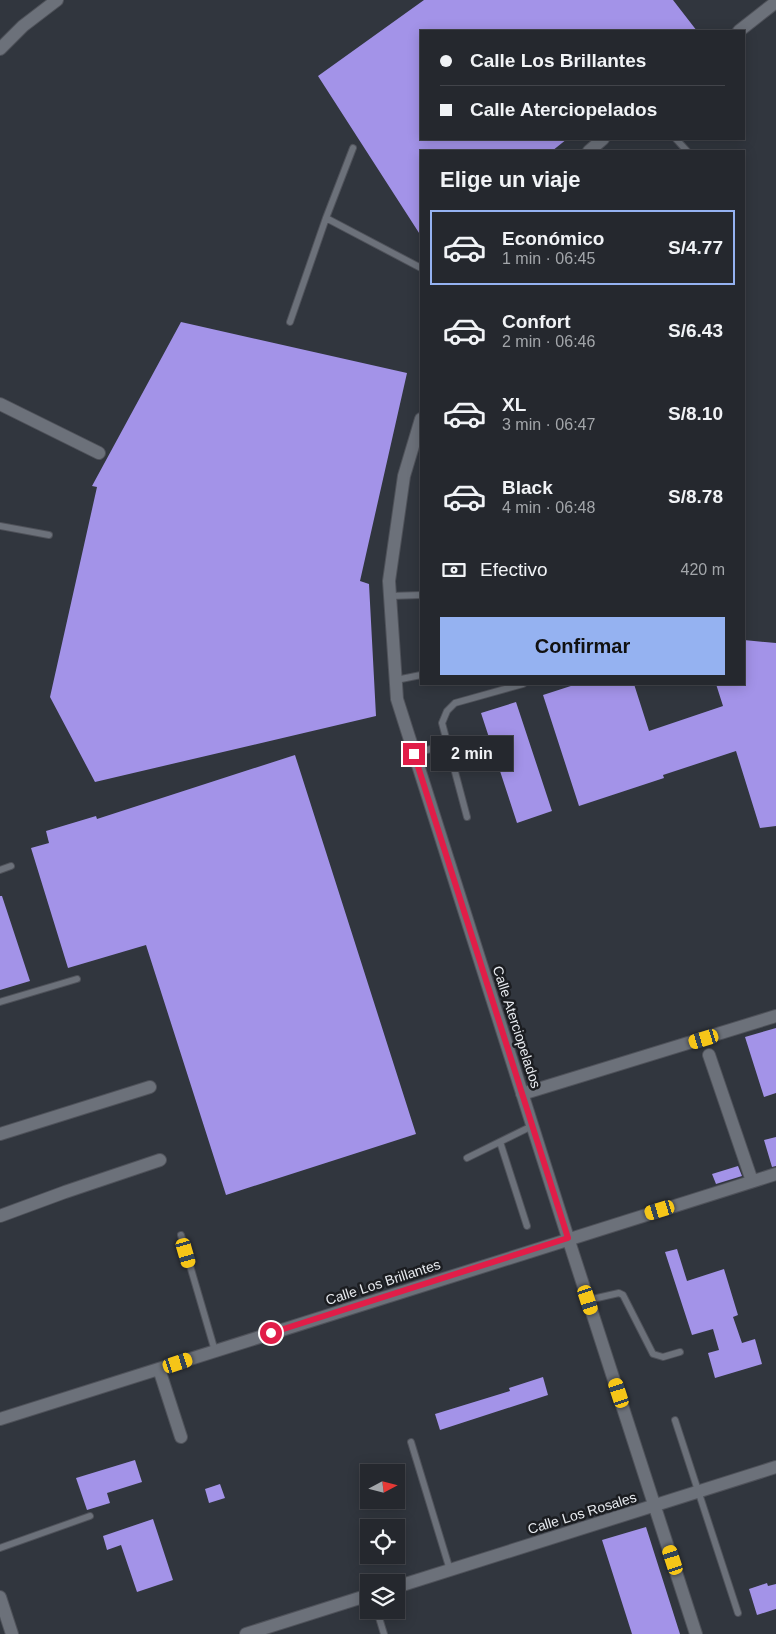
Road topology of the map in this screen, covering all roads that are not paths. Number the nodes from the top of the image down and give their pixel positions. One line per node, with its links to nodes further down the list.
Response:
1 (57, 0): 4 (street)
2 (776, 2): 3 (street)
3 (739, 30)
4 (0, 49)
5 (602, 140): 8 (street)
6 (677, 140): 9 (lane)
7 (353, 148): 10 (lane)
8 (590, 150)
9 (686, 150)
10 (326, 218): 11 (lane); 12 (lane)
11 (420, 267)
12 (290, 322)
13 (0, 404): 15 (street)
14 (420, 422): 19 (street, Calle Aterciopelados)
15 (99, 453)
16 (0, 526): 17 (lane)
17 (48, 535)
18 (420, 595): 19 (lane)
19 (390, 596): 21 (street, Calle Aterciopelados)
20 (420, 675): 21 (lane)
21 (396, 680): 24 (street, Calle Aterciopelados)
22 (520, 685): 23 (lane)
23 (448, 745): 24 (lane); 25 (lane)
24 (414, 754): 33 (street, Calle Aterciopelados)
25 (467, 817)
26 (11, 866): 27 (lane)
27 (0, 870)
28 (77, 980): 29 (lane)
29 (0, 1002)
30 (776, 1016): 33 (street)
31 (709, 1055): 40 (street)
32 (150, 1087): 35 (street)
33 (522, 1094): 34 (street, Calle Aterciopelados)
34 (532, 1126): 36 (lane); 44 (street, Calle Aterciopelados)
35 (0, 1134)
36 (500, 1142): 37 (lane); 42 (lane)
37 (467, 1158)
38 (160, 1160): 41 (street)
39 (776, 1174): 40 (street, Calle Los Brillantes)
40 (752, 1181): 44 (street, Calle Los Brillantes)
41 (0, 1216)
42 (528, 1226)
43 (181, 1235): 46 (lane)
44 (568, 1238): 45 (street, Calle Aterciopelados); 46 (street, Calle Los Brillantes)
45 (588, 1300): 47 (lane); 55 (street, Calle Aterciopelados)
46 (216, 1351): 48 (street, Calle Los Brillantes)
47 (680, 1352)
48 (159, 1368): 49 (street, Calle Los Brillantes); 51 (street)
49 (0, 1419)
50 (675, 1420): 54 (lane)
51 (181, 1437)
52 (411, 1442): 58 (lane)
53 (776, 1467): 54 (street, Calle Los Rosales)
54 (698, 1492): 55 (street, Calle Los Rosales); 62 (lane)
55 (655, 1505): 58 (street, Calle Los Rosales); 67 (street, Calle Aterciopelados)
56 (90, 1516): 57 (lane)
57 (0, 1548)
58 (450, 1570): 59 (street, Calle Los Rosales)
59 (405, 1584)
60 (0, 1597): 64 (street)
61 (360, 1598): 65 (street)
62 (738, 1613)
63 (379, 1619): 66 (lane)
64 (7, 1629)
65 (246, 1634)
66 (384, 1634)
67 (696, 1634)

